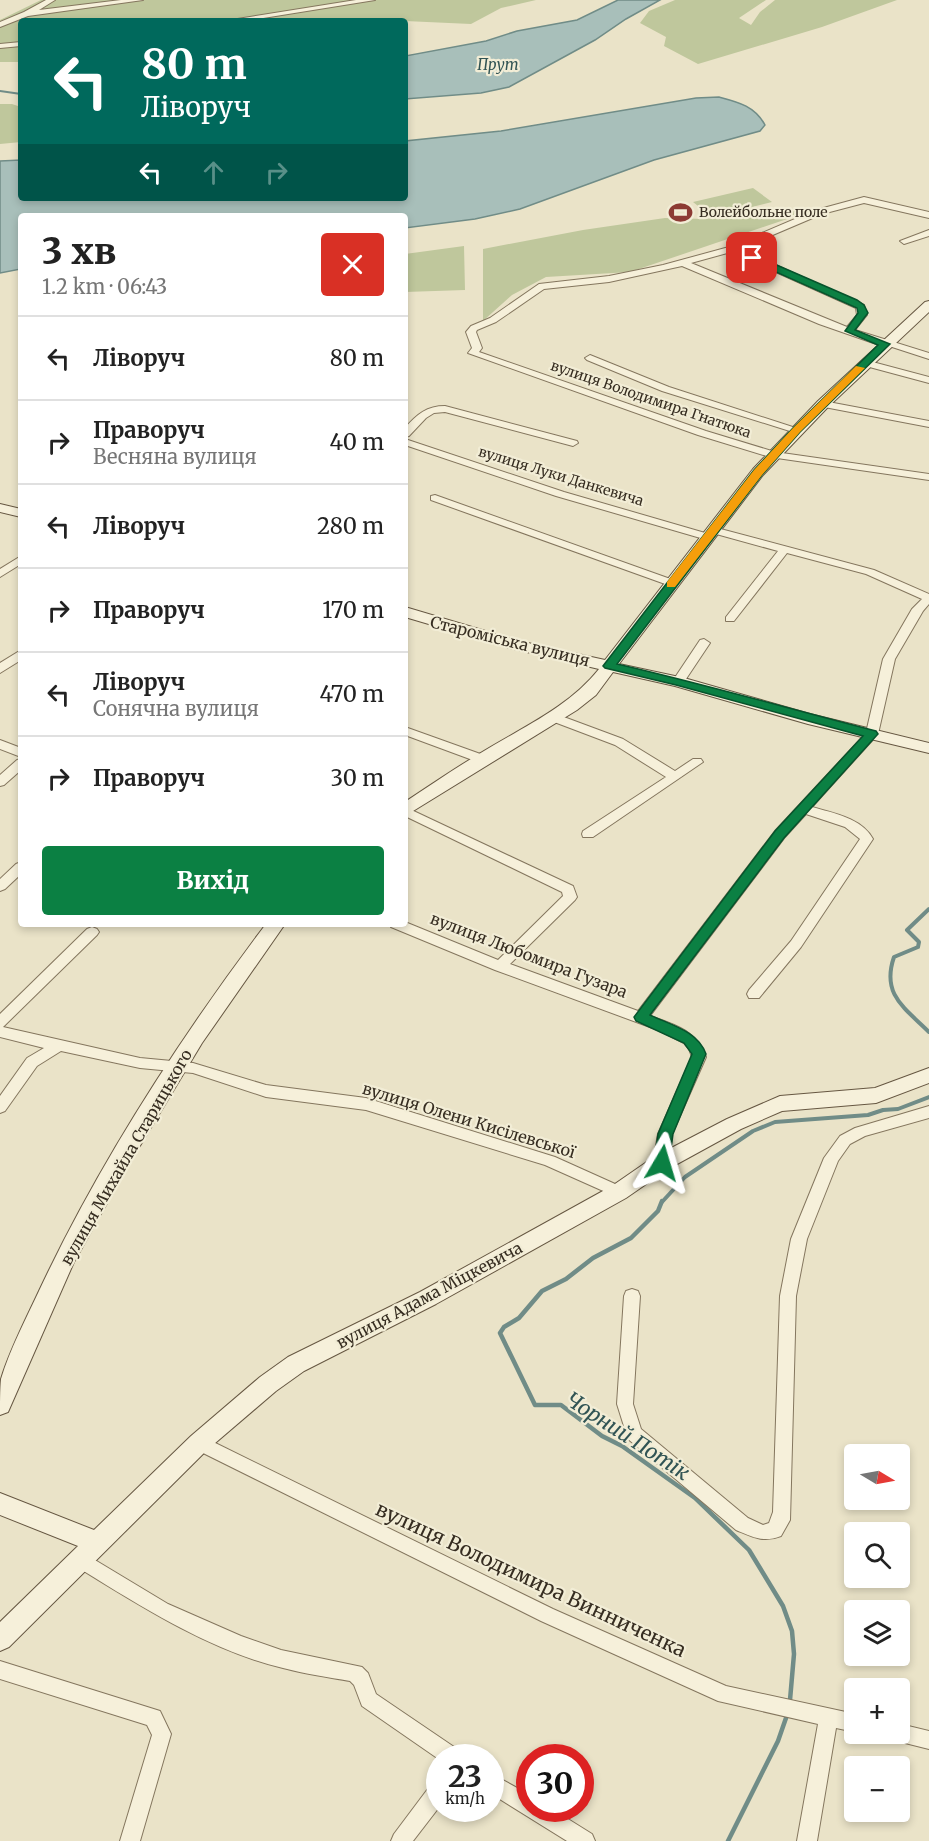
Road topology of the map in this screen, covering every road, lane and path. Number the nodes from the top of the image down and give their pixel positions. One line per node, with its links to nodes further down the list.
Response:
1 (51, 0): 4 (street)
2 (139, 0): 4 (street)
3 (371, 0): 5 (street)
4 (27, 14): 6 (street)
5 (249, 18)
6 (0, 25)
7 (18, 44): 8 (street)
8 (0, 46)
9 (929, 215): 12 (street)
10 (929, 233): 11 (street)
11 (904, 242)
12 (732, 249): 13 (street); 15 (street)
13 (683, 263): 15 (street); 27 (street, вулиця Володимира Гнатюка)
14 (929, 305): 16 (street)
15 (849, 331): 16 (street)
16 (886, 343): 17 (street); 19 (street)
17 (929, 356)
18 (590, 358): 24 (street)
19 (865, 363): 20 (street); 21 (street)
20 (929, 380)
21 (823, 404): 22 (street); 24 (street)
22 (929, 424)
23 (408, 430): 25 (street, вулиця Луки Данкевича)
24 (797, 430): 27 (street)
25 (573, 442)
26 (408, 443): 32 (street, вулиця Луки Данкевича)
27 (774, 455): 28 (street, вулиця Володимира Гнатюка); 32 (street)
28 (929, 477)
29 (435, 498): 36 (street)
30 (0, 508): 31 (street)
31 (18, 512)
32 (711, 533): 33 (street, вулиця Луки Данкевича); 36 (street)
33 (785, 549): 37 (street, вулиця Луки Данкевича); 39 (street)
34 (18, 561): 35 (street)
35 (0, 574)
36 (672, 583): 42 (street)
37 (929, 598): 47 (street)
38 (408, 613): 42 (street, Староміська вулиця)
39 (730, 619)
40 (704, 643): 44 (street)
41 (18, 656): 43 (street)
42 (609, 666): 44 (street, Староміська вулиця); 45 (street)
43 (0, 669)
44 (678, 682): 47 (street, Староміська вулиця)
45 (553, 717): 51 (street); 54 (street)
46 (408, 732): 51 (street)
47 (872, 734): 49 (street, Староміська вулиця); 57 (street)
48 (0, 744): 50 (street)
49 (929, 748)
50 (18, 752)
51 (483, 759): 56 (street)
52 (697, 762): 54 (street)
53 (18, 766): 55 (street)
54 (674, 776): 59 (street)
55 (0, 782)
56 (408, 808)
57 (803, 808): 66 (street); 67 (street)
58 (408, 811): 65 (street)
59 (588, 834)
60 (18, 870): 61 (street)
61 (0, 886)
62 (274, 927): 71 (street, вулиця Михайла Старицького)
63 (403, 927): 65 (street, вулиця Любомира Гузара)
64 (92, 932): 68 (street)
65 (500, 966): 67 (street, вулиця Любомира Гузара)
66 (754, 994)
67 (641, 1017): 75 (street, вулиця Любомира Гузара)
68 (0, 1023)
69 (0, 1032): 70 (street, вулиця Олени Кисілевської)
70 (59, 1046): 71 (street, вулиця Олени Кисілевської); 73 (street)
71 (177, 1067): 76 (street, вулиця Олени Кисілевської); 78 (street, вулиця Михайла Старицького)
72 (929, 1075): 75 (street, вулиця Адама Міцкевича)
73 (0, 1107)
74 (929, 1112): 77 (street)
75 (662, 1163): 76 (street, вулиця Адама Міцкевича)
76 (619, 1192): 79 (street, вулиця Адама Міцкевича)
77 (632, 1296)
78 (0, 1405)
79 (199, 1443): 81 (street, вулиця Адама Міцкевича); 84 (street, вулиця Володимира Винниченка)
80 (0, 1504): 81 (street)
81 (88, 1550): 82 (street, вулиця Адама Міцкевича); 88 (street)
82 (0, 1639)
83 (0, 1670): 91 (street)
84 (829, 1717): 85 (street, вулиця Володимира Винниченка); 94 (street)
85 (844, 1720)
86 (910, 1735): 87 (street)
87 (929, 1740)
88 (433, 1744)
89 (426, 1808): 92 (street)
90 (555, 1822): 93 (street)
91 (130, 1841)
92 (401, 1841)
93 (585, 1841)
94 (807, 1841)

